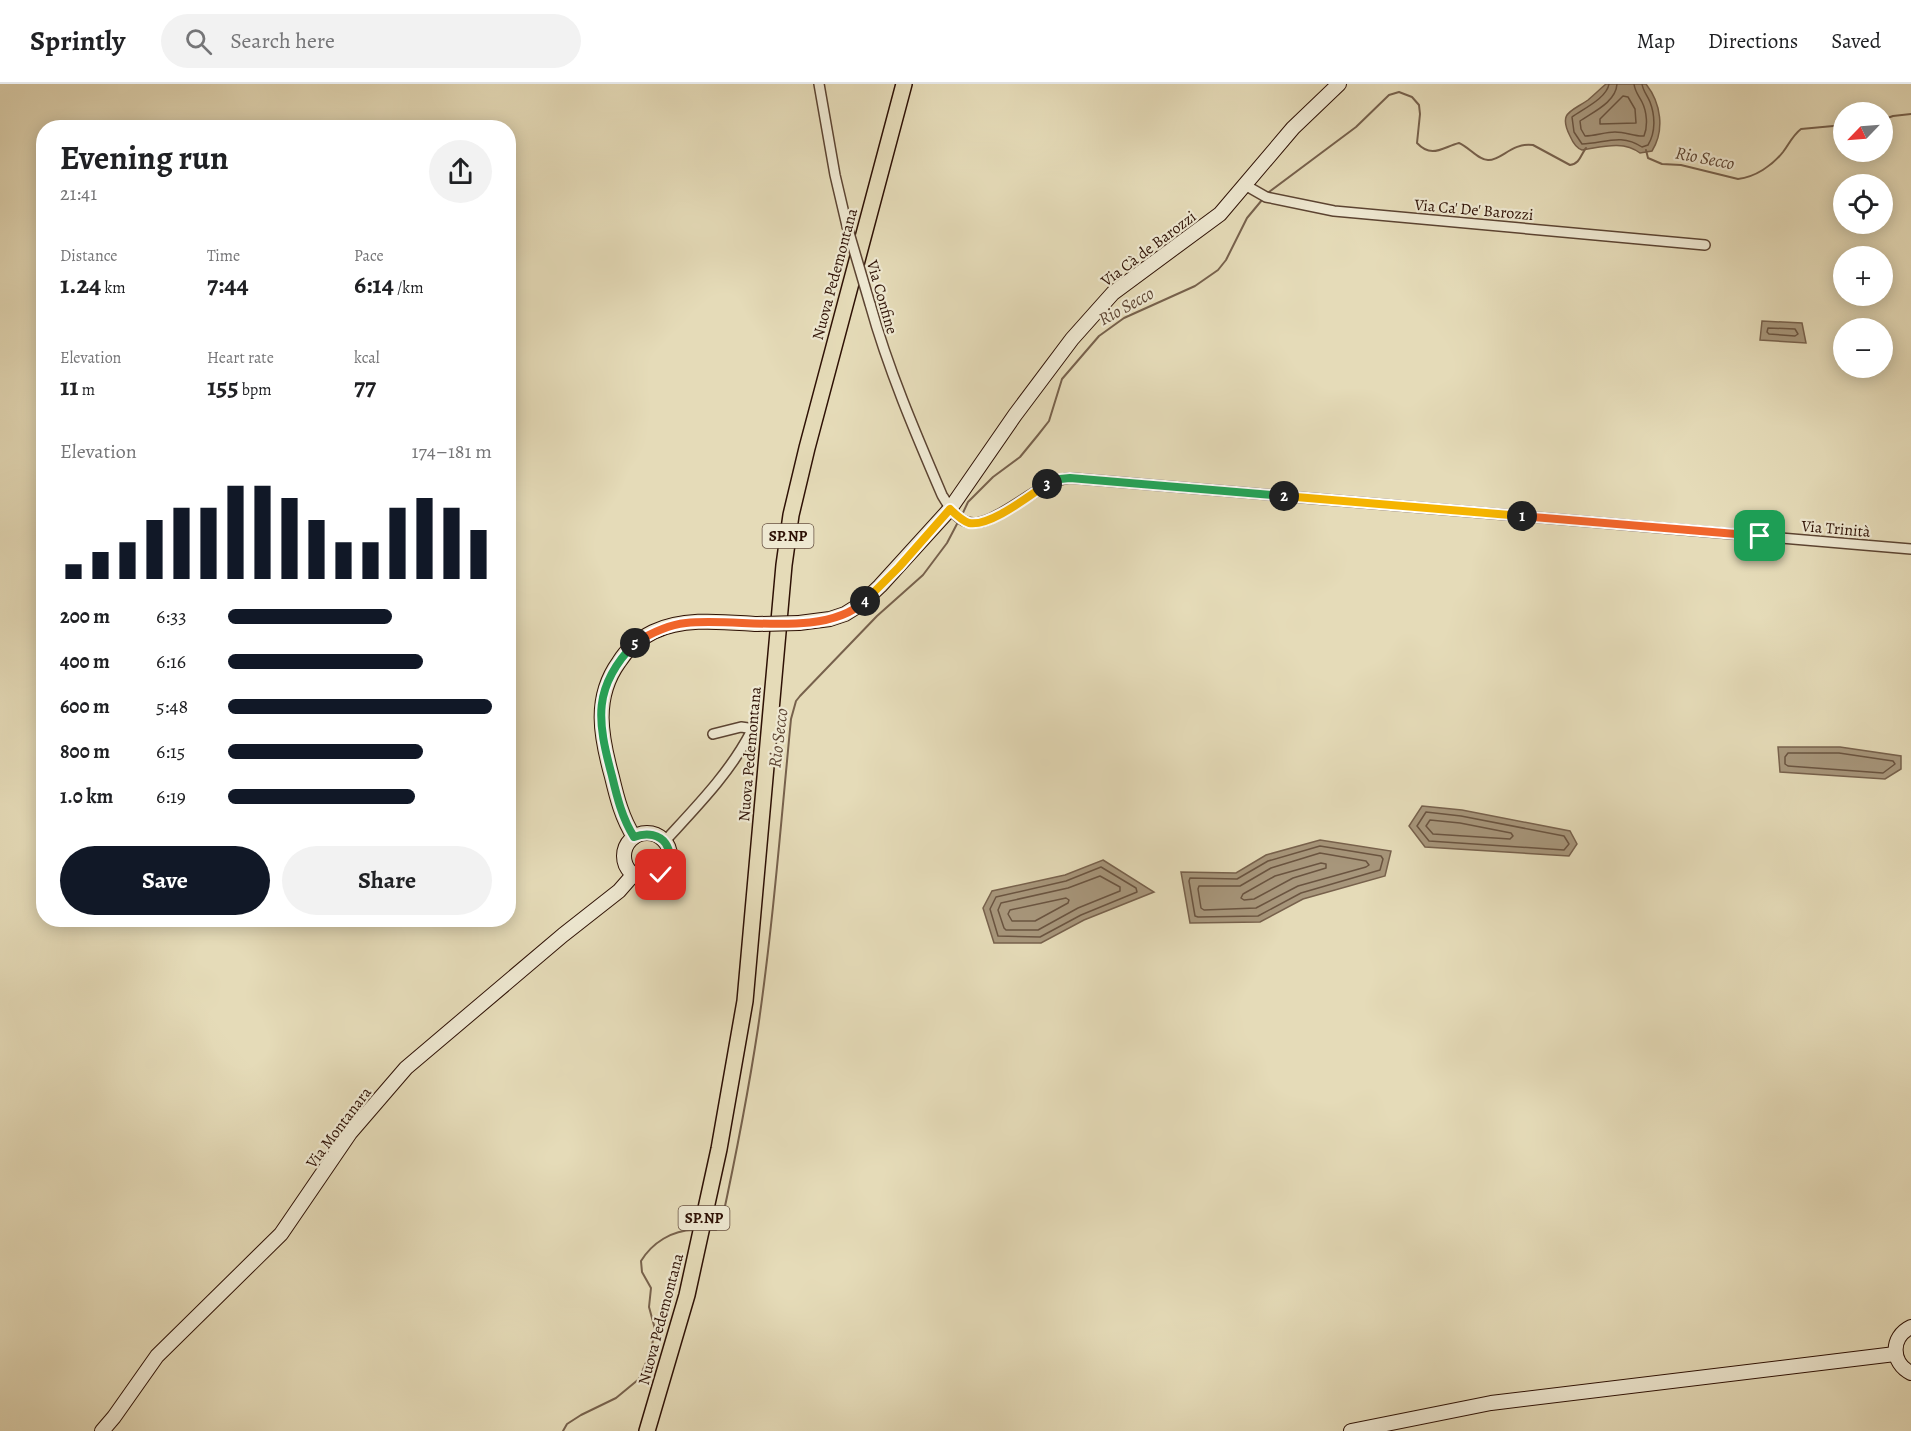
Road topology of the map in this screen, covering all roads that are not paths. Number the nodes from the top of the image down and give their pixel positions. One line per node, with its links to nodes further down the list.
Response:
1 (819, 84): 6 (street, Via Confine, bridge)
2 (904, 84): 16 (main road, Nuova Pedemontana / SP.NP)
3 (1339, 84): 4 (street, Via Cà de Barozzi)
4 (1245, 185): 5 (street, Via Ca' De' Barozzi); 6 (street, Via Cà de Barozzi)
5 (1705, 245)
6 (952, 511): 7 (street, Via Trinità); 9 (street, bridge)
7 (1911, 549)
8 (713, 734): 10 (street)
9 (634, 837): 10 (street); 11 (street)
10 (664, 842): 11 (street)
11 (633, 875): 15 (street, Via Montanara)
12 (1911, 1327): 13 (street)
13 (1895, 1354): 14 (street); 17 (street)
14 (1911, 1373)
15 (102, 1431)
16 (647, 1431)
17 (1351, 1431)

